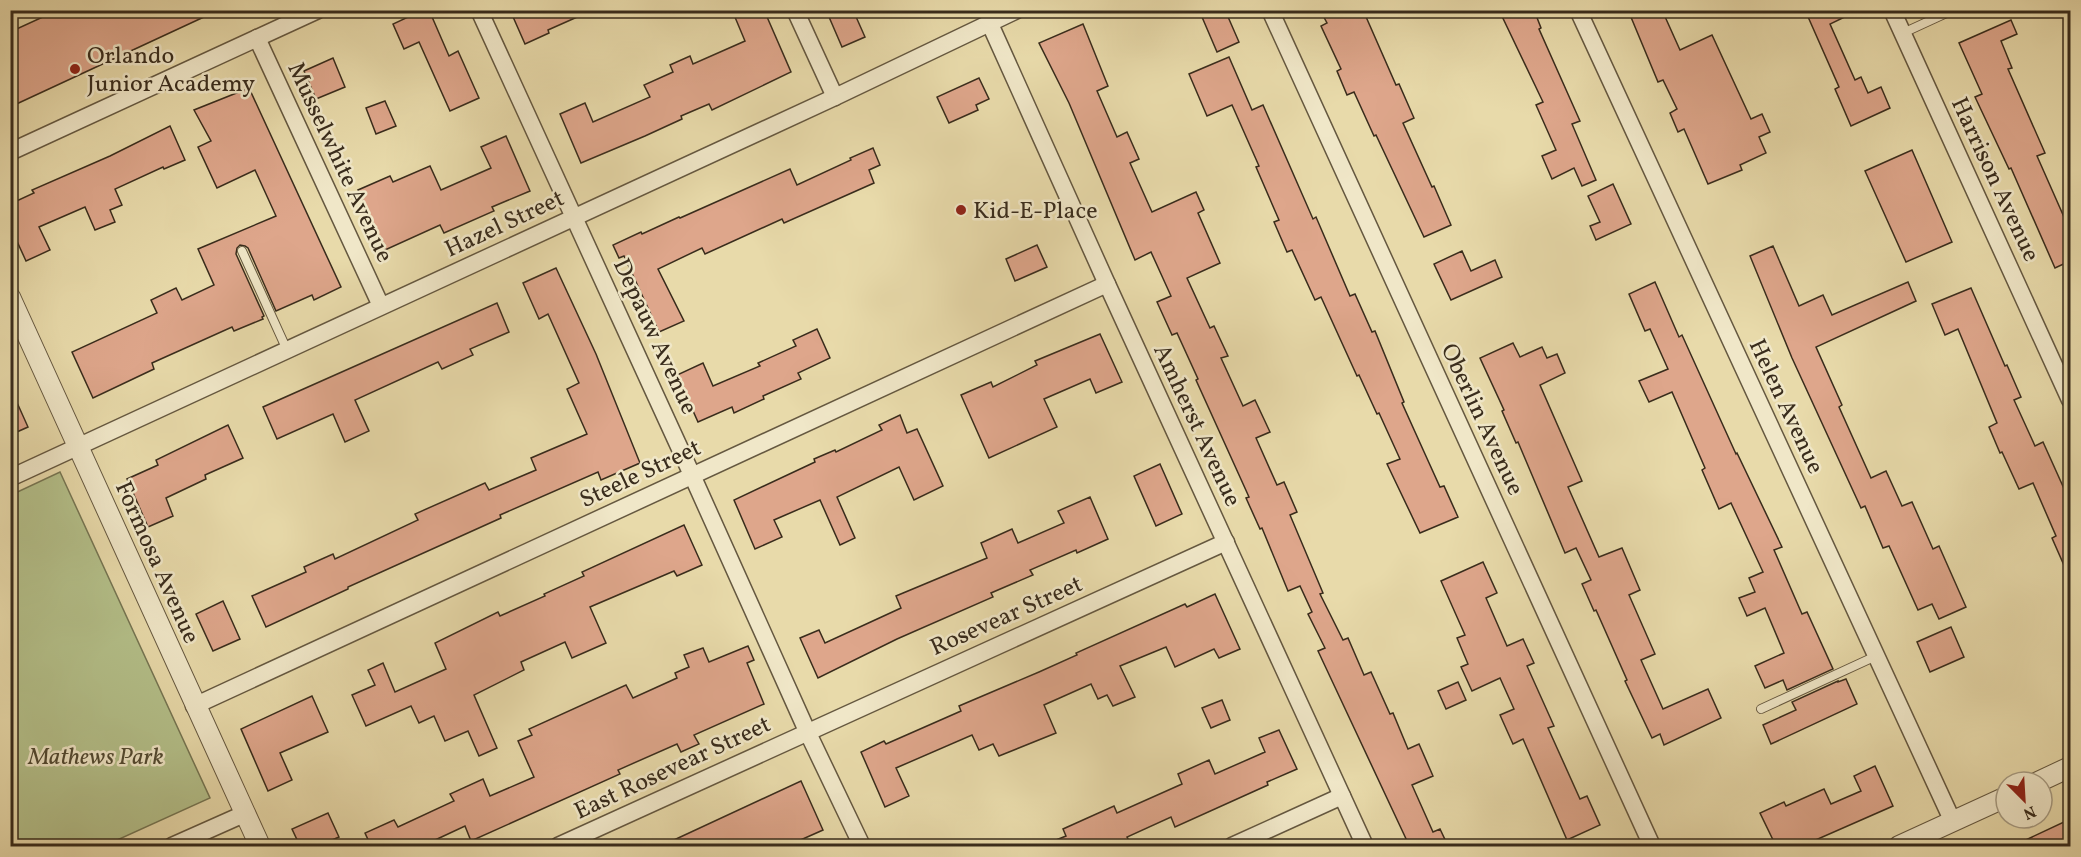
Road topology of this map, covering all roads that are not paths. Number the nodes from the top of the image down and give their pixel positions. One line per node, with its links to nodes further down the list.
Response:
1 (318, 10): 11 (street)
2 (479, 10): 14 (street, Depauw Avenue)
3 (795, 10): 12 (street)
4 (1017, 10): 9 (street, Hazel Street)
5 (1270, 10): 41 (street, Oberlin Avenue)
6 (1578, 10): 25 (street, Helen Avenue)
7 (1892, 10): 10 (street, Harrison Avenue)
8 (1953, 10): 10 (lane)
9 (990, 24): 12 (street, Hazel Street); 16 (street, Amherst Avenue)
10 (1903, 33): 20 (street, Harrison Avenue)
11 (257, 38): 13 (street); 18 (street, Musselwhite Avenue)
12 (835, 97): 14 (street, Hazel Street)
13 (10, 152)
14 (575, 217): 18 (street, Hazel Street); 22 (street, Depauw Avenue)
15 (242, 251): 19 (lane)
16 (1107, 284): 22 (street, Steele Street); 24 (street, Amherst Avenue)
17 (10, 297): 21 (street, Formosa Avenue)
18 (381, 306): 19 (street, Hazel Street)
19 (287, 350): 21 (street, Hazel Street)
20 (2070, 400)
21 (79, 448): 23 (street, Hazel Street); 26 (street, Formosa Avenue)
22 (692, 475): 26 (street, Steele Street); 28 (street, Depauw Avenue)
23 (10, 478)
24 (1226, 542): 28 (street, Rosevear Street); 31 (street, Amherst Avenue)
25 (1876, 656): 27 (lane); 34 (street, Helen Avenue)
26 (194, 706): 33 (street, Formosa Avenue)
27 (1761, 709)
28 (807, 731): 37 (street, East Rosevear Street); 38 (street, Depauw Avenue)
29 (2070, 767): 30 (street)
30 (2054, 774)
31 (1342, 796): 39 (street); 40 (street, Amherst Avenue)
32 (1994, 803): 34 (street)
33 (244, 814): 35 (street); 36 (street, Formosa Avenue)
34 (1953, 822): 42 (street)
35 (172, 846)
36 (260, 846)
37 (558, 846)
38 (862, 846)
39 (1232, 846)
40 (1365, 846)
41 (1652, 846)
42 (1899, 846)

